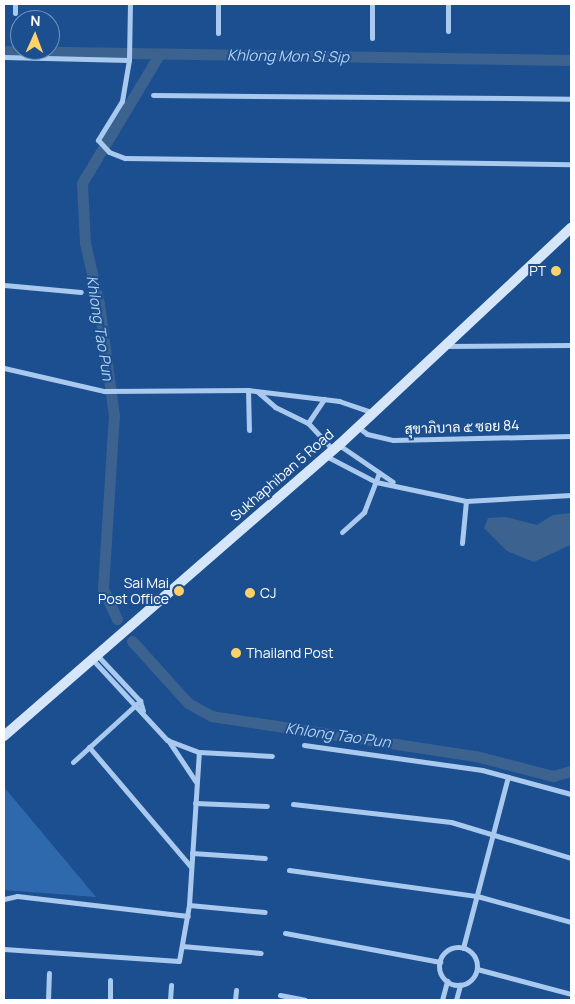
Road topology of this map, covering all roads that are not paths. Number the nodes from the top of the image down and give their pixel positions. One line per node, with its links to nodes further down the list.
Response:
1 (130, 4): 9 (street)
2 (218, 4): 6 (street)
3 (372, 4): 7 (street)
4 (448, 4): 5 (street)
5 (448, 31)
6 (218, 33)
7 (372, 38)
8 (4, 57): 9 (street)
9 (129, 58): 12 (street)
10 (153, 95): 11 (street)
11 (571, 100)
12 (571, 164)
13 (571, 228): 17 (main road, Sukhaphiban 5 Road)
14 (4, 285): 15 (street)
15 (81, 292)
16 (571, 345): 17 (street)
17 (446, 346): 22 (main road, Sukhaphiban 5 Road)
18 (4, 368): 19 (street)
19 (248, 390): 20 (street); 25 (street)
20 (258, 391): 21 (street); 23 (street)
21 (324, 399): 22 (street); 23 (street)
22 (374, 413): 24 (main road, Sukhaphiban 5 Road)
23 (308, 423): 27 (street)
24 (358, 426): 26 (street, สุขาภิบาล ๕ ซอย 84); 27 (main road, Sukhaphiban 5 Road)
25 (249, 430)
26 (571, 436)
27 (333, 450): 28 (street); 29 (street); 35 (main road, Sukhaphiban 5 Road)
28 (379, 473): 29 (street); 30 (street)
29 (376, 482): 30 (street); 33 (street)
30 (395, 484): 32 (street)
31 (571, 495): 32 (street)
32 (466, 501): 34 (street)
33 (342, 532)
34 (462, 543)
35 (95, 657): 36 (street); 37 (street); 39 (main road, Sukhaphiban 5 Road)
36 (140, 701): 37 (street); 38 (street)
37 (135, 705): 38 (street); 42 (street)
38 (143, 712): 40 (street)
39 (4, 736)
40 (167, 740): 43 (street); 47 (street)
41 (304, 745): 46 (street)
42 (89, 747): 45 (street); 56 (street)
43 (199, 752): 44 (street); 47 (street)
44 (272, 756)
45 (73, 762)
46 (508, 777): 48 (street); 52 (street)
47 (196, 782): 49 (street)
48 (571, 794)
49 (195, 803): 51 (street); 53 (street)
50 (293, 804): 52 (street)
51 (267, 806)
52 (492, 837): 55 (street); 58 (street)
53 (192, 854): 54 (street); 56 (street)
54 (265, 858)
55 (571, 858)
56 (191, 867): 60 (street)
57 (289, 870): 58 (street)
58 (477, 896): 63 (street); 66 (street)
59 (4, 899): 62 (street)
60 (189, 905): 61 (street); 62 (street)
61 (265, 912)
62 (188, 916): 65 (street)
63 (571, 922)
64 (285, 933): 69 (street)
65 (182, 946): 67 (street); 68 (street)
66 (463, 948): 69 (street); 70 (street)
67 (4, 950)
68 (261, 953)
69 (440, 962): 73 (street)
70 (477, 970): 75 (street); 77 (street)
71 (49, 973): 79 (street)
72 (110, 980): 80 (street)
73 (447, 981): 75 (street); 84 (street)
74 (171, 985): 81 (street)
75 (460, 985): 85 (street)
76 (236, 990): 82 (street)
77 (571, 994)
78 (280, 995): 83 (street)
79 (48, 1000)
80 (110, 1000)
81 (170, 1000)
82 (235, 1000)
83 (305, 1000)
84 (442, 1000)
85 (456, 1000)

